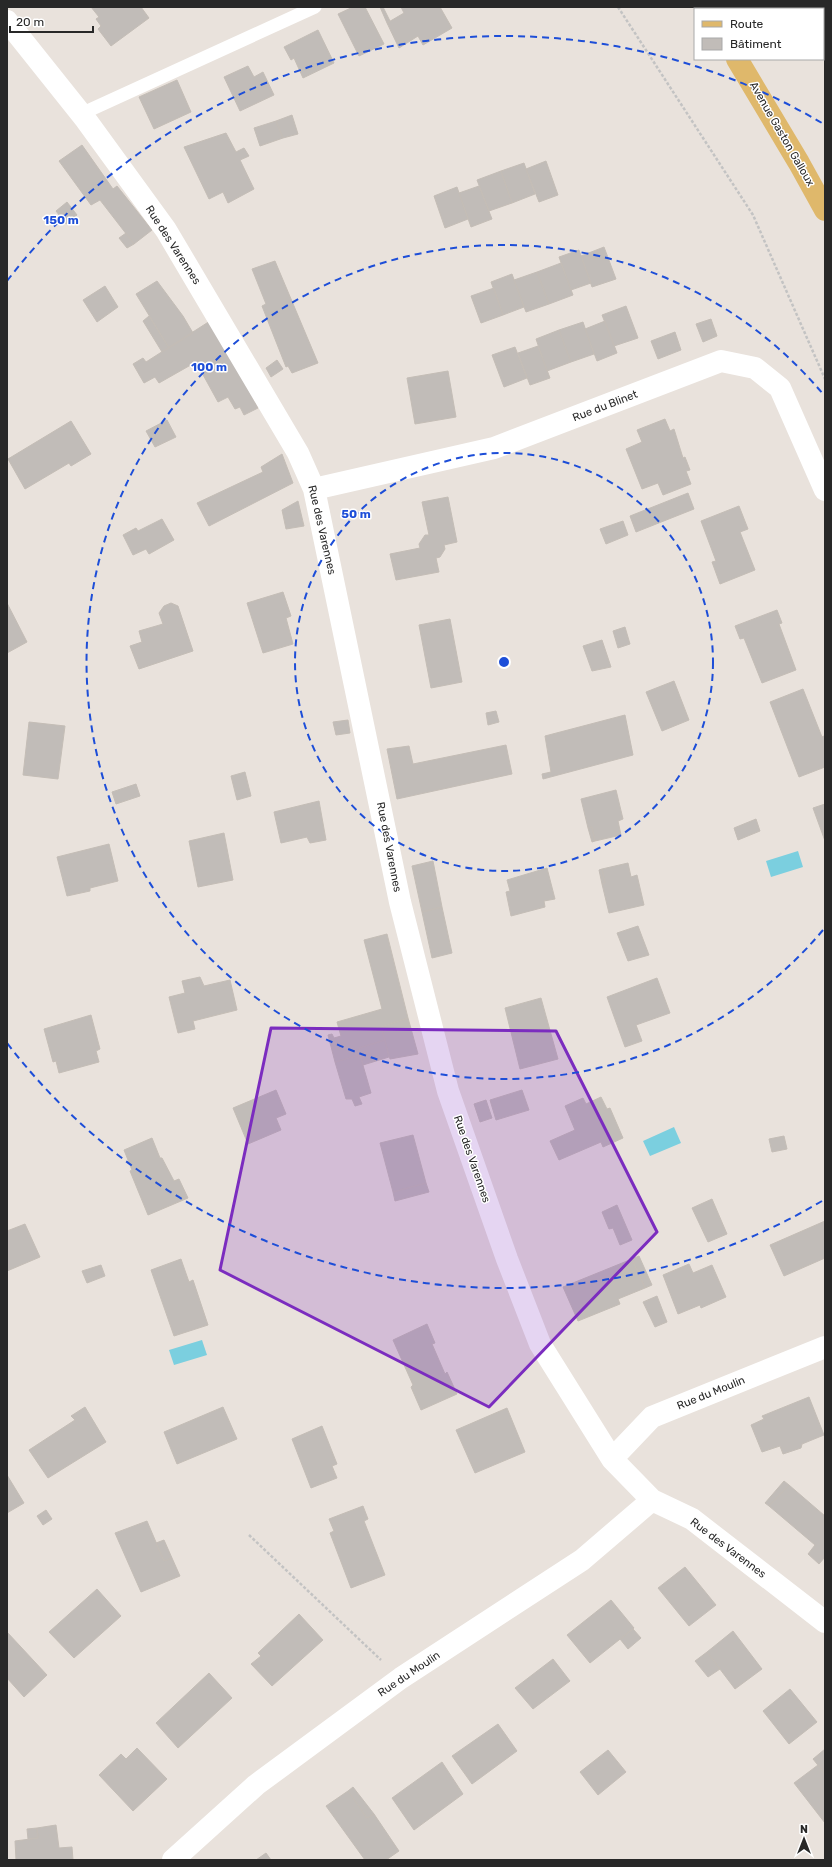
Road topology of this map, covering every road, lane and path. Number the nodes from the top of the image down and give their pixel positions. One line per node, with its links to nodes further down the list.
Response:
1 (315, 7): 5 (lane)
2 (618, 7): 7 (path)
3 (7, 21): 5 (street, Rue des Varennes)
4 (738, 60): 6 (main road, Avenue Gaston Galloux)
5 (81, 114): 8 (street, Rue des Varennes)
6 (825, 210)
7 (825, 378)
8 (314, 489): 9 (street, Rue du Blinet); 11 (street, Rue des Varennes)
9 (825, 490)
10 (825, 1347): 11 (street, Rue du Moulin)
11 (612, 1459): 12 (street, Rue des Varennes)
12 (652, 1500): 14 (street, Rue des Varennes); 15 (street, Rue du Moulin)
13 (249, 1534): 15 (path)
14 (825, 1622)
15 (401, 1678): 16 (street, Rue du Moulin)
16 (173, 1860)

